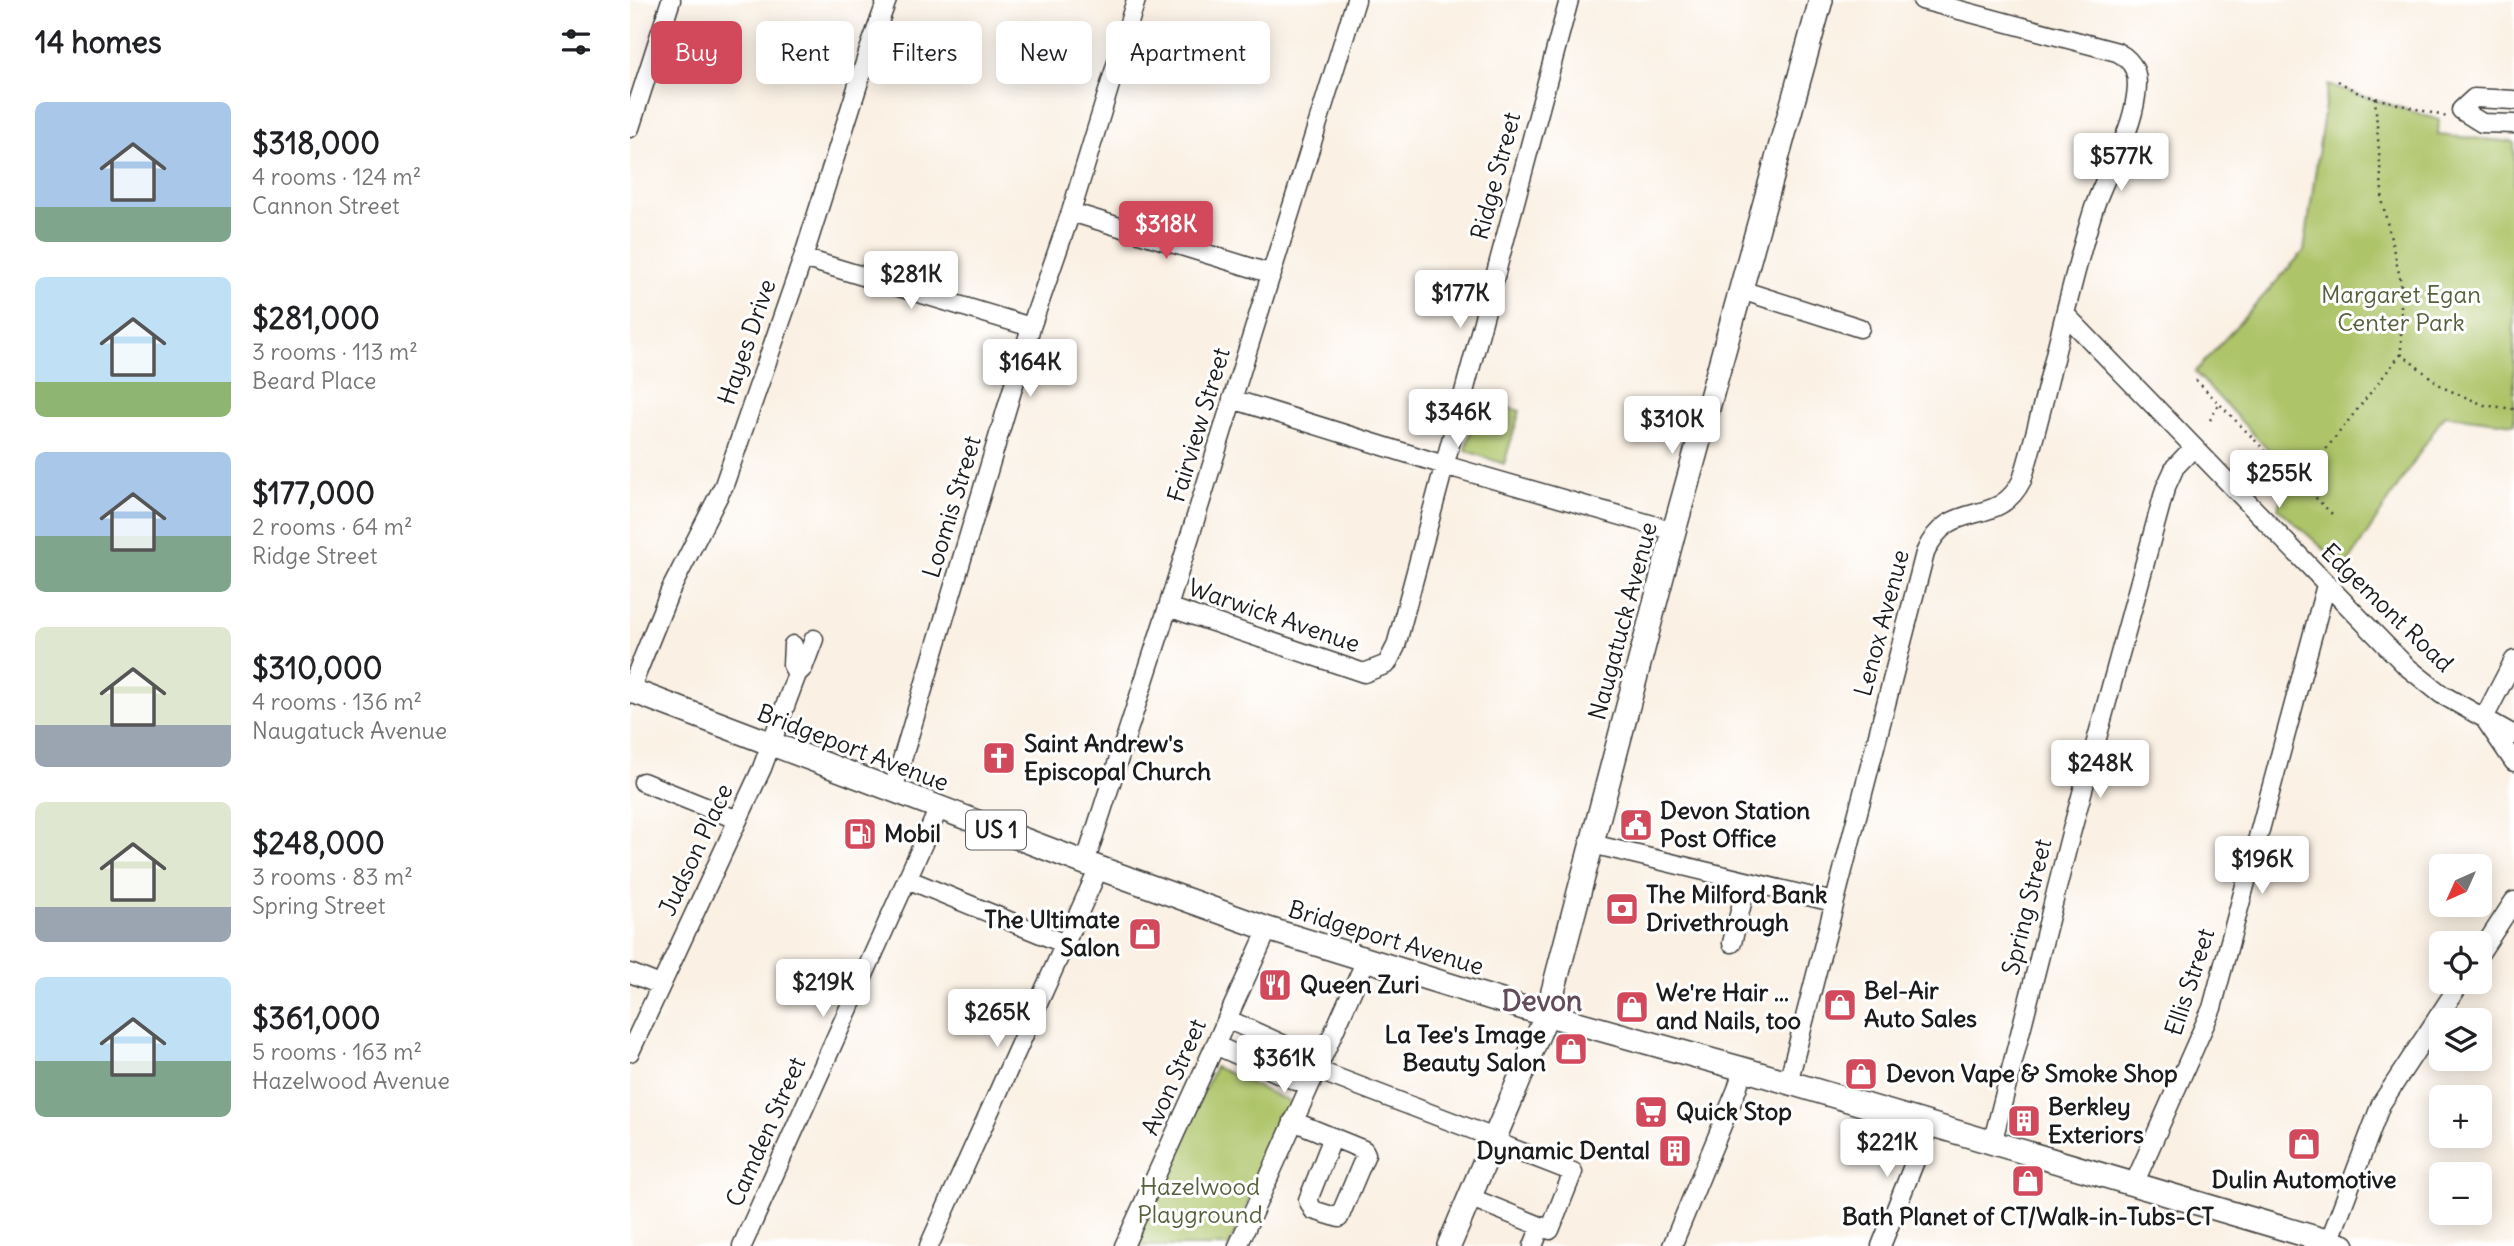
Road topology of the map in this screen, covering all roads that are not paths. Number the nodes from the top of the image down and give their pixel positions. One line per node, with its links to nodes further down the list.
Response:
1 (671, 0): 10 (street)
2 (887, 0): 12 (street, Hayes Drive)
3 (1136, 0): 11 (street, Loomis Street)
4 (1356, 0): 13 (street, Fairview Street)
5 (1569, 0): 20 (street, Ridge Street)
6 (1821, 0): 14 (main road, Naugatuck Avenue)
7 (1922, 0): 15 (street, Lenox Avenue)
8 (2514, 100): 9 (street)
9 (2514, 124)
10 (630, 128)
11 (1071, 212): 13 (street); 16 (street, Loomis Street)
12 (803, 258): 16 (street); 29 (street, Hayes Drive)
13 (1272, 274): 18 (street, Fairview Street)
14 (1741, 290): 17 (street); 21 (main road, Naugatuck Avenue)
15 (2066, 315): 19 (street, Edgemont Road); 43 (street, Lenox Avenue)
16 (1031, 327): 35 (street, Loomis Street)
17 (1860, 328)
18 (1232, 399): 20 (street); 23 (street, Fairview Street)
19 (2194, 447): 22 (street, Edgemont Road); 65 (street, Spring Street)
20 (1444, 465): 21 (street); 27 (street, Ridge Street)
21 (1674, 531): 38 (main road, Naugatuck Avenue)
22 (2326, 585): 30 (street, Edgemont Road); 66 (street, Ellis Street)
23 (1168, 607): 27 (street, Warwick Avenue); 39 (street, Fairview Street)
24 (814, 639): 28 (street, Judson Place)
25 (793, 645): 28 (street)
26 (2514, 660): 30 (street)
27 (1364, 673)
28 (797, 674): 32 (street, Judson Place)
29 (630, 690): 32 (main road, Bridgeport Avenue / US 1)
30 (2484, 718): 31 (street, Edgemont Road); 33 (street)
31 (2514, 735)
32 (770, 744): 35 (main road, Bridgeport Avenue / US 1); 37 (street, Judson Place)
33 (2514, 762)
34 (643, 782): 37 (street)
35 (893, 790): 36 (main road, Bridgeport Avenue / US 1)
36 (939, 808): 39 (main road, Bridgeport Avenue / US 1); 40 (street, Camden Street)
37 (738, 820): 50 (street, Judson Place)
38 (1592, 844): 41 (street); 52 (main road, Naugatuck Avenue)
39 (1092, 866): 44 (main road, Bridgeport Avenue / US 1); 47 (street, Fairview Street)
40 (907, 879): 47 (street); 70 (street, Camden Street)
41 (1747, 883): 43 (street); 46 (street)
42 (2514, 901): 45 (street)
43 (1833, 902): 59 (street, Lenox Avenue)
44 (1268, 929): 48 (main road, Bridgeport Avenue / US 1); 53 (street, Avon Street)
45 (2492, 935)
46 (1732, 943)
47 (1065, 944): 71 (street, Fairview Street)
48 (1366, 960): 52 (main road, Bridgeport Avenue / US 1); 57 (street)
49 (630, 973): 50 (street)
50 (660, 985): 55 (street, Judson Place)
51 (2453, 994): 69 (street)
52 (1547, 1014): 56 (main road, Bridgeport Avenue / US 1); 64 (main road, Naugatuck Avenue)
53 (1227, 1018): 54 (street, Avon Street); 58 (street)
54 (1215, 1045): 58 (street); 72 (street, Avon Street)
55 (630, 1052)
56 (1744, 1069): 59 (main road, Bridgeport Avenue / US 1); 76 (street)
57 (1317, 1070): 60 (street); 64 (street)
58 (1287, 1077): 60 (street)
59 (1788, 1083): 62 (main road, Bridgeport Avenue / US 1)
60 (1309, 1087): 61 (street)
61 (1293, 1121): 63 (street); 73 (street)
62 (1929, 1125): 65 (main road, Bridgeport Avenue / US 1); 77 (street)
63 (1333, 1138)
64 (1493, 1140): 67 (main road, Naugatuck Avenue); 68 (street)
65 (1992, 1144): 66 (main road, Bridgeport Avenue / US 1)
66 (2134, 1184): 69 (main road, Bridgeport Avenue / US 1)
67 (1469, 1197): 68 (street); 74 (main road, Naugatuck Avenue)
68 (1541, 1226): 75 (street)
69 (2324, 1243)
70 (742, 1246)
71 (929, 1246)
72 (1124, 1246)
73 (1238, 1246)
74 (1449, 1246)
75 (1533, 1246)
76 (1672, 1246)
77 (1881, 1246)

